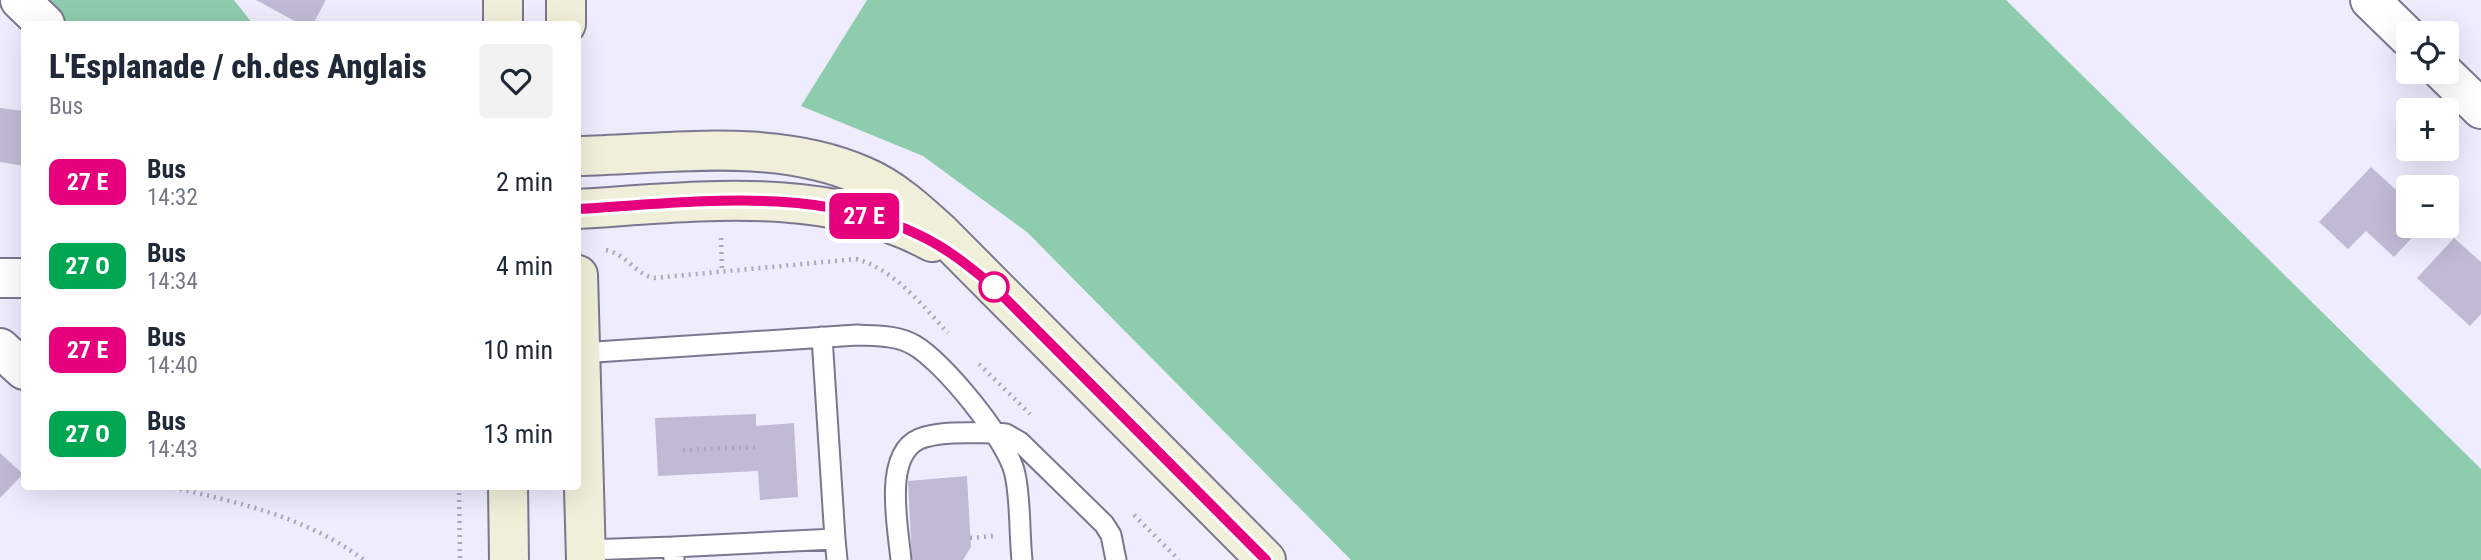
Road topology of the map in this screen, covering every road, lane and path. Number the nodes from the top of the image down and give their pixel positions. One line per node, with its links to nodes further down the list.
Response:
1 (20, 0): 5 (street)
2 (503, 0): 6 (street)
3 (566, 0): 7 (street)
4 (2370, 0): 8 (street)
5 (41, 21)
6 (503, 21)
7 (566, 21)
8 (2396, 25)
9 (2455, 84): 10 (street)
10 (2481, 109)
11 (581, 156): 16 (street)
12 (581, 209): 16 (street)
13 (615, 252): 17 (path)
14 (0, 278): 15 (street)
15 (21, 278)
16 (993, 286): 39 (street)
17 (926, 310)
18 (821, 337): 20 (lane); 23 (lane); 29 (lane)
19 (0, 348): 21 (street)
20 (581, 353)
21 (21, 367)
22 (581, 387): 31 (street)
23 (996, 433): 36 (lane); 37 (lane); 38 (lane)
24 (757, 447): 25 (path)
25 (683, 450)
26 (184, 490): 32 (path)
27 (459, 490): 33 (path)
28 (508, 490): 34 (street)
29 (835, 539): 30 (lane); 35 (lane)
30 (673, 554): 31 (lane)
31 (586, 555)
32 (364, 560)
33 (460, 560)
34 (509, 560)
35 (837, 560)
36 (901, 560)
37 (1022, 560)
38 (1116, 560)
39 (1266, 560)

